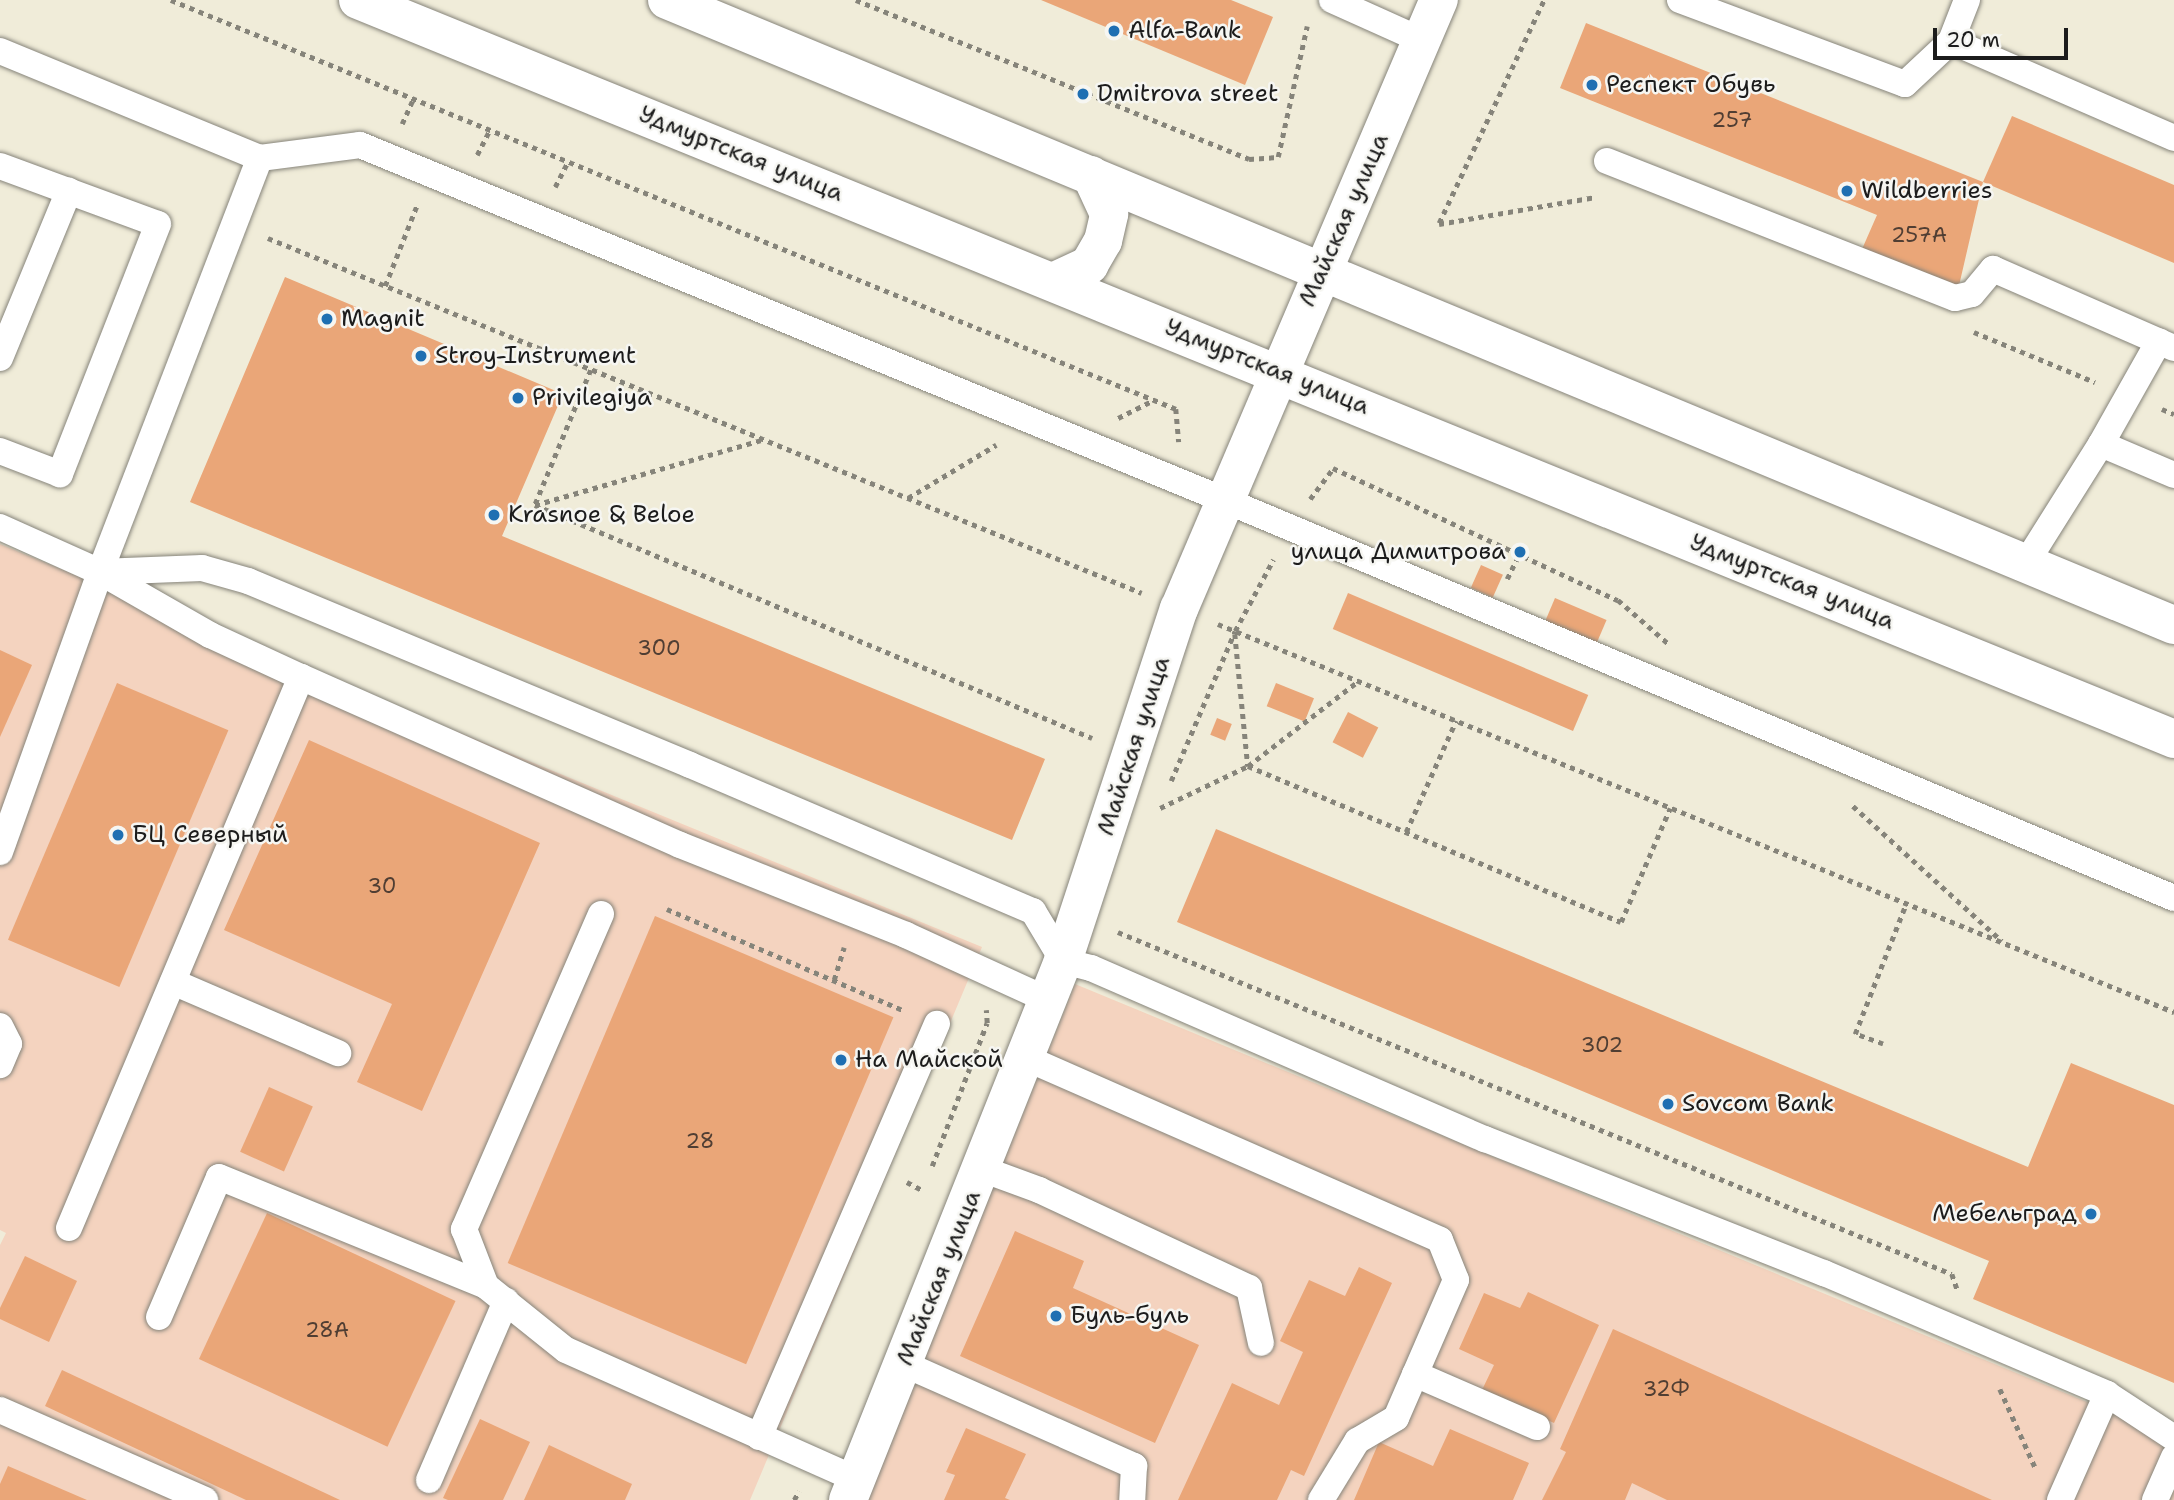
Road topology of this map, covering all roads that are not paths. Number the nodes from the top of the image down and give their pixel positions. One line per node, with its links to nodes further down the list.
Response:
1 (358, 0): 17 (main road, Удмуртская улица)
2 (667, 0): 14 (main road)
3 (1332, 0): 7 (lane)
4 (1438, 0): 7 (main road, Майская улица)
5 (1680, 0): 8 (lane)
6 (1968, 0): 8 (lane)
7 (1421, 40): 16 (main road, Майская улица)
8 (1951, 41): 10 (lane)
9 (0, 51): 11 (lane)
10 (2174, 138)
11 (260, 158): 24 (lane); 27 (lane)
12 (1607, 161): 18 (lane)
13 (0, 166): 15 (lane)
14 (1091, 175): 16 (main road); 17 (main road)
15 (69, 191): 19 (lane); 22 (lane)
16 (1321, 270): 20 (main road, Майская улица); 26 (main road)
17 (1055, 281): 20 (main road, Удмуртская улица)
18 (2166, 344): 21 (lane)
19 (0, 358)
20 (1280, 372): 24 (main road, Майская улица); 30 (main road, Удмуртская улица)
21 (2101, 444): 23 (lane); 26 (lane)
22 (0, 451)
23 (2174, 475)
24 (1222, 499): 33 (lane); 35 (main road, Майская улица)
25 (0, 527): 27 (lane)
26 (2026, 563): 28 (main road)
27 (100, 572): 29 (lane); 31 (lane); 35 (lane)
28 (2174, 625)
29 (301, 677): 36 (lane); 37 (lane)
30 (2174, 739)
31 (5, 822): 32 (lane)
32 (0, 852)
33 (2174, 898)
34 (601, 914): 45 (lane)
35 (1063, 961): 37 (main road, Майская улица); 50 (lane)
36 (173, 982): 40 (lane); 44 (lane)
37 (1048, 999): 41 (main road, Майская улица)
38 (937, 1024): 53 (lane)
39 (0, 1026): 42 (lane)
40 (338, 1053)
41 (1026, 1058): 43 (main road, Майская улица); 49 (lane)
42 (0, 1065)
43 (982, 1169): 47 (lane); 48 (main road, Майская улица)
44 (69, 1228)
45 (496, 1294): 46 (lane); 53 (lane); 56 (lane)
46 (159, 1317)
47 (1261, 1343)
48 (904, 1364): 57 (main road, Майская улица); 59 (lane)
49 (1415, 1374): 52 (lane); 60 (lane)
50 (2107, 1395): 54 (lane); 61 (lane)
51 (0, 1410): 58 (lane)
52 (1537, 1427)
53 (759, 1437): 57 (lane)
54 (2174, 1438)
55 (2174, 1457): 62 (lane)
56 (429, 1480)
57 (853, 1490)
58 (205, 1500)
59 (1132, 1500)
60 (1321, 1500)
61 (2060, 1500)
62 (2155, 1500)

